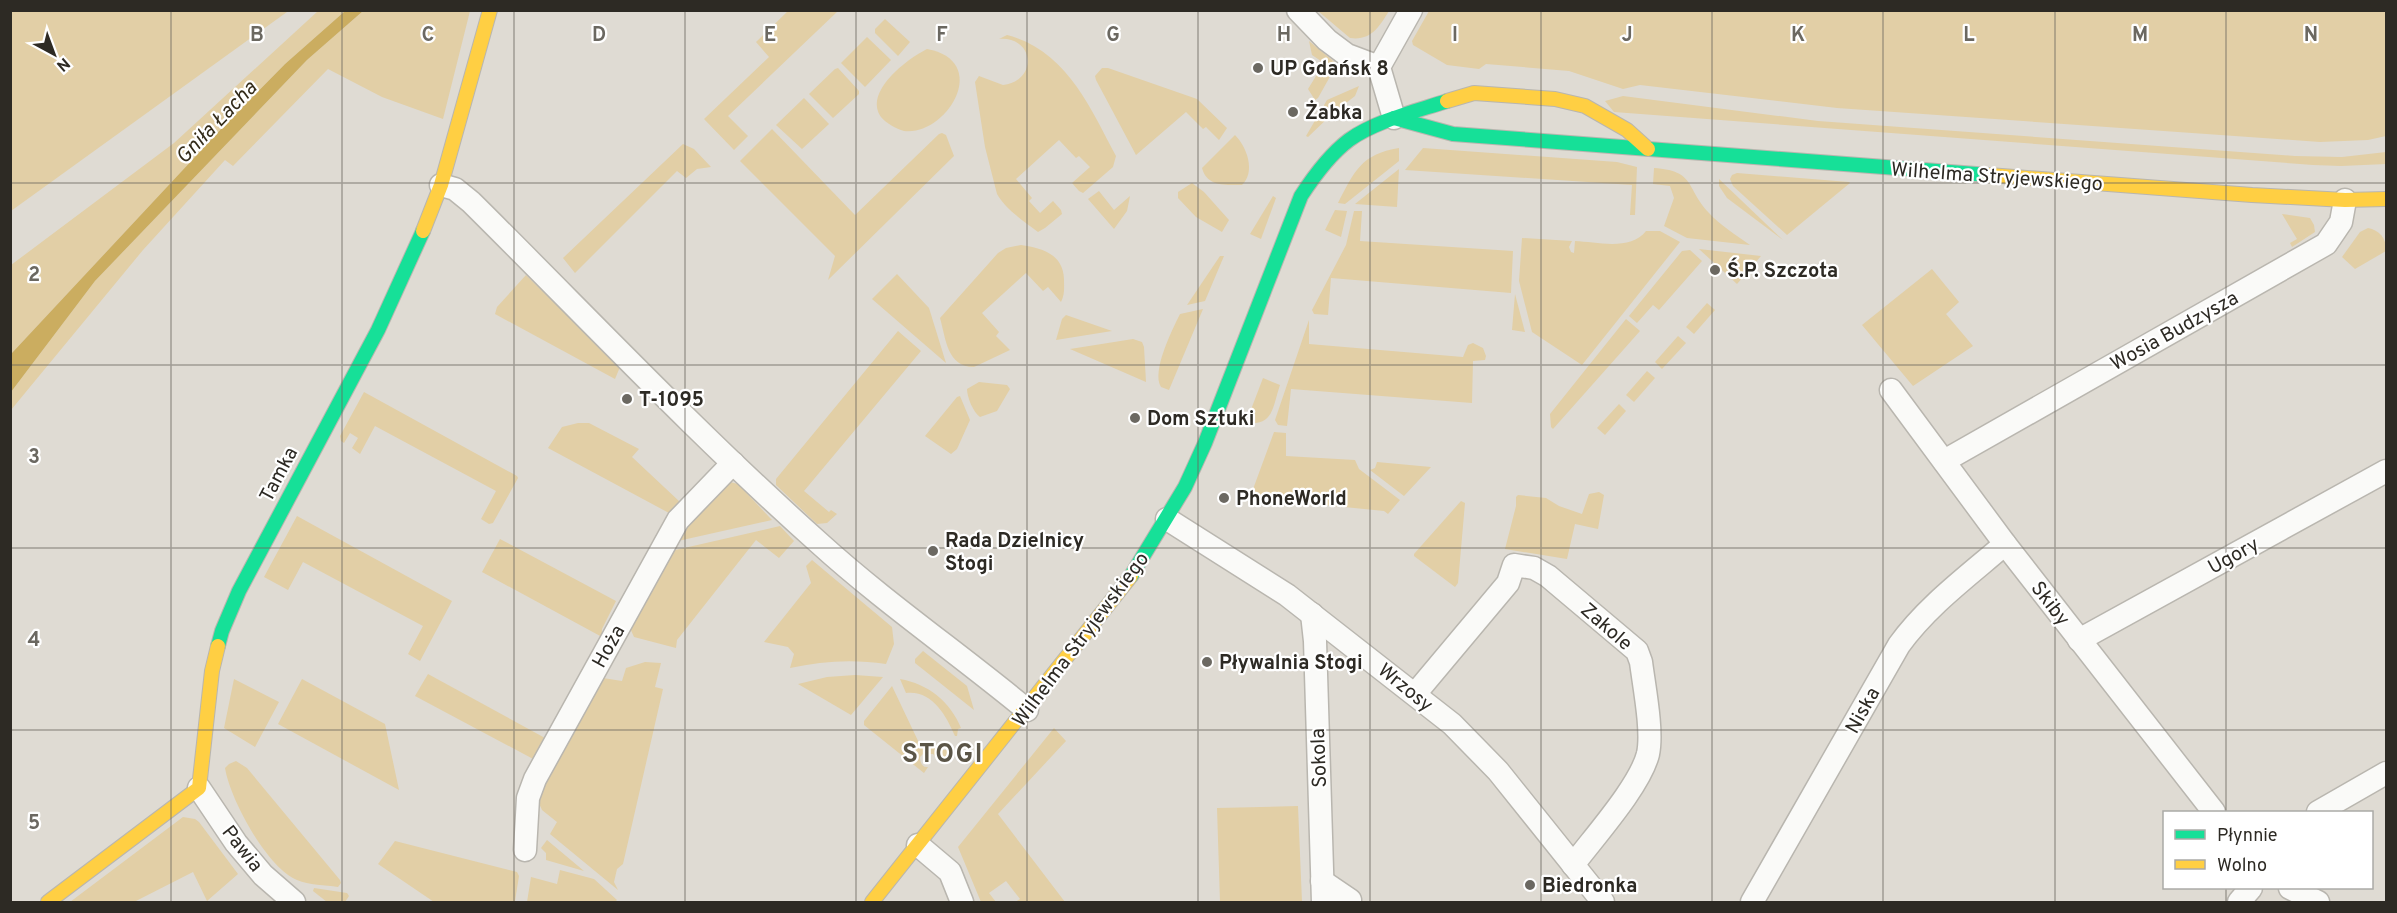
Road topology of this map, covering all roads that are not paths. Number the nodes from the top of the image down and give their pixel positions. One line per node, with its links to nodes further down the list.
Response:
1 (490, 10): 7 (street, Tamka)
2 (1298, 10): 4 (street)
3 (1411, 10): 4 (street)
4 (1379, 66): 5 (street)
5 (1394, 118): 6 (street, Wilhelma Stryjewskiego); 6 (street, Wilhelma Stryjewskiego); 14 (street, Wilhelma Stryjewskiego)
6 (1648, 149): 9 (street, Wilhelma Stryjewskiego)
7 (441, 185): 12 (street); 21 (street, Tamka)
8 (2386, 199): 9 (street)
9 (2345, 200): 11 (street, Wosia Budzysza)
10 (1891, 390): 11 (street, Skiby)
11 (1944, 461): 15 (street, Skiby)
12 (734, 463): 19 (street); 25 (street, Hoża)
13 (2386, 471): 17 (street, Ugory)
14 (1167, 519): 16 (street, Wrzosy); 19 (street, Wilhelma Stryjewskiego)
15 (2005, 544): 17 (street, Skiby); 36 (street, Niska)
16 (1312, 614): 18 (street, Wrzosy); 29 (street, Sokola)
17 (2079, 640): 22 (street, Skiby)
18 (1415, 694): 26 (street, Wrzosy); 26 (street, Zakole)
19 (1027, 710): 24 (street, Wilhelma Stryjewskiego)
20 (2386, 773): 23 (street)
21 (199, 788): 31 (street); 32 (street, Pawia)
22 (2212, 811)
23 (2321, 811)
24 (918, 845): 33 (street, Wilhelma Stryjewskiego); 34 (street)
25 (525, 850)
26 (1573, 865): 35 (street, Wrzosy)
27 (2250, 889): 37 (street)
28 (2292, 889): 38 (street)
29 (1322, 892): 30 (street)
30 (1350, 900)
31 (48, 903)
32 (294, 903)
33 (872, 903)
34 (962, 903)
35 (1603, 903)
36 (1752, 903)
37 (2239, 903)
38 (2318, 903)

